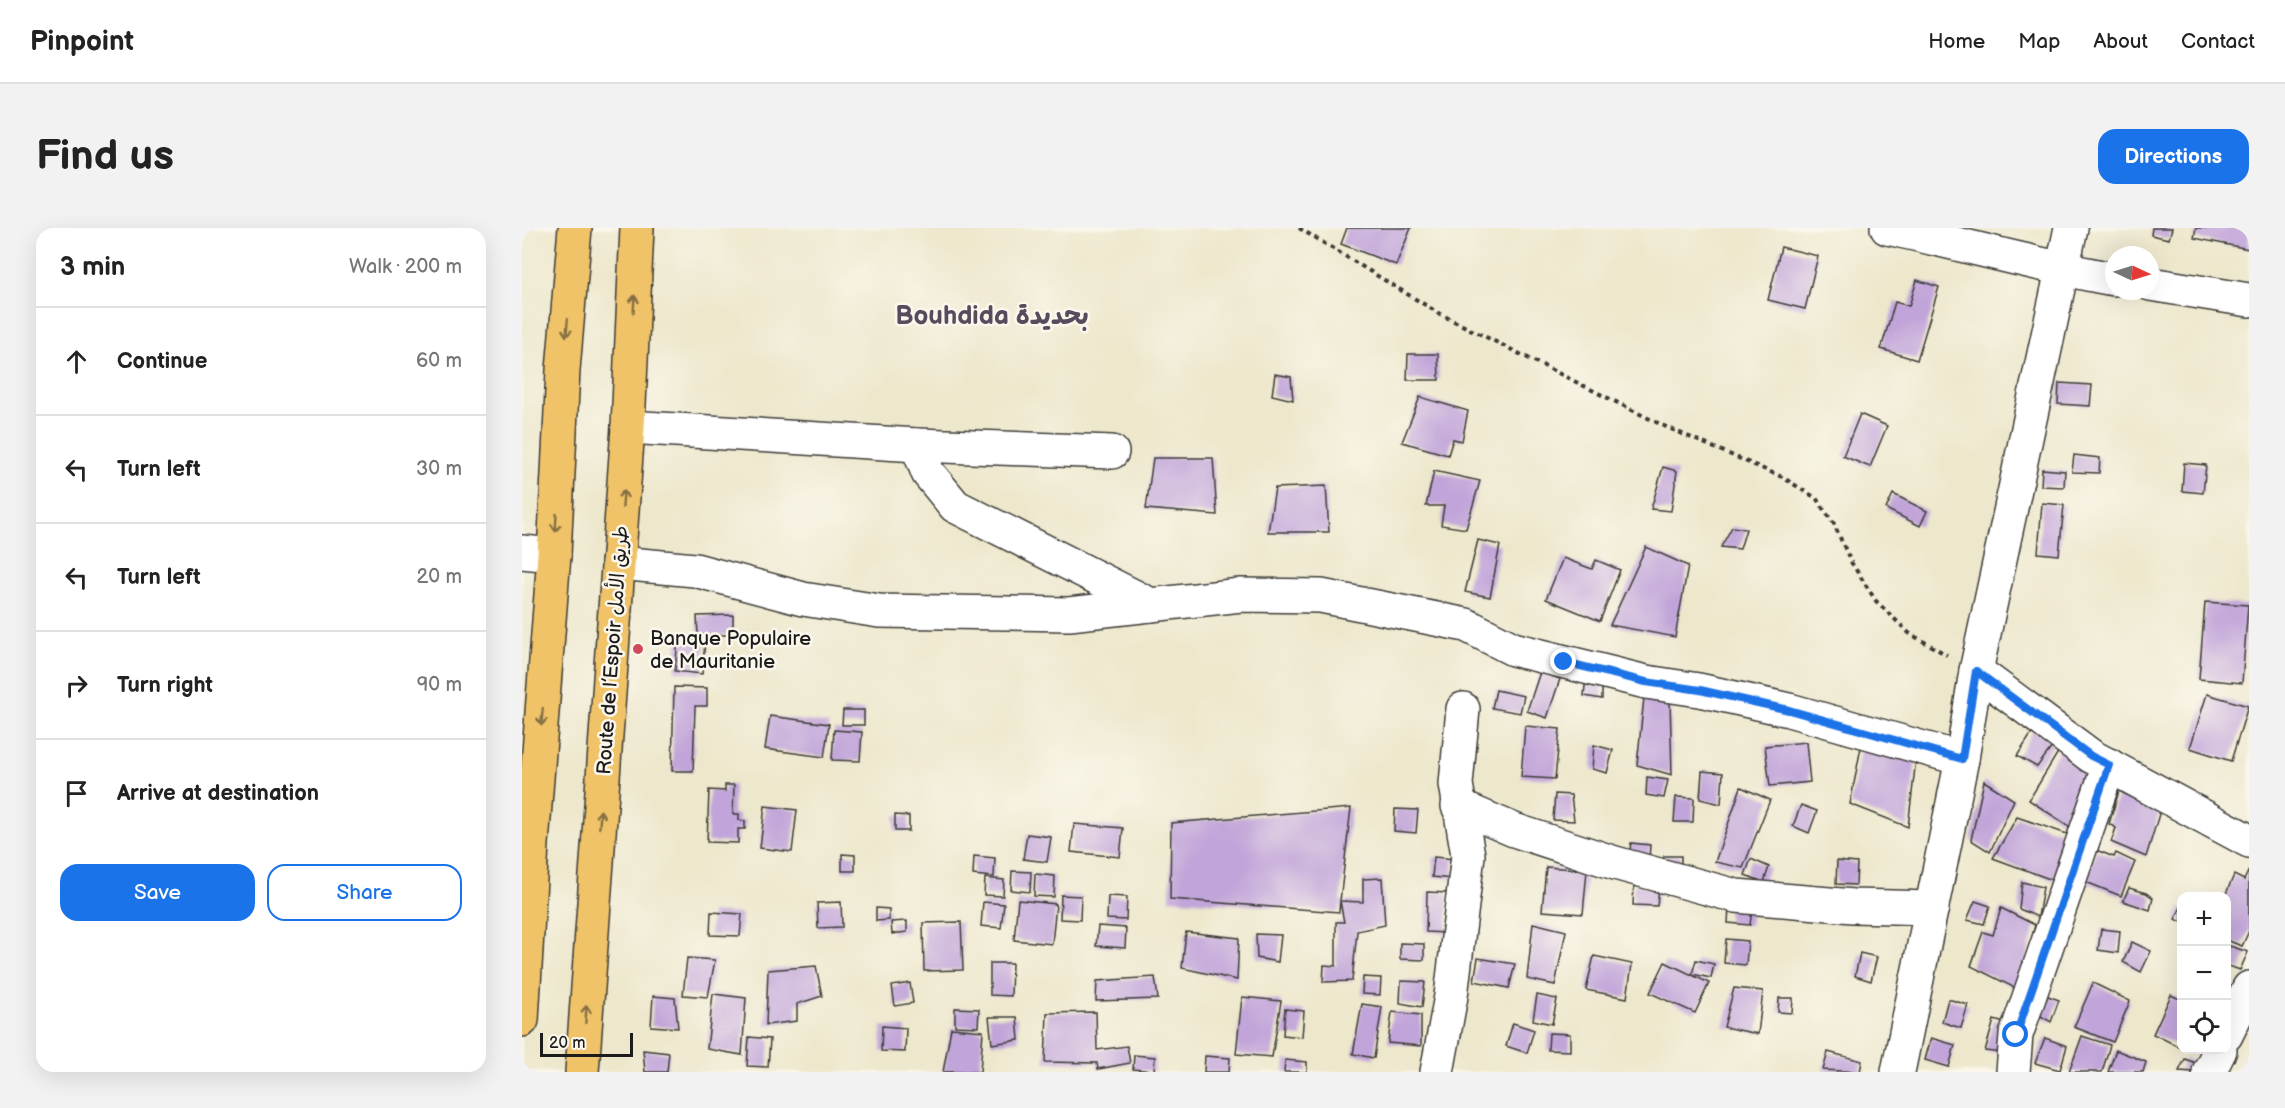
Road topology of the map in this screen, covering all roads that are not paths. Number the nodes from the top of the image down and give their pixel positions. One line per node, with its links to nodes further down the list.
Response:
1 (575, 228): 13 (highway, one-way to 13)
2 (637, 228): 9 (highway, Route de l’Espoir طريق الأمل, one-way to 2)
3 (1887, 228): 5 (street)
4 (2071, 228): 5 (street)
5 (2062, 270): 6 (street); 16 (street)
6 (2105, 277)
7 (2159, 285): 8 (street)
8 (2249, 300)
9 (628, 428): 10 (street); 14 (highway, Route de l’Espoir طريق الأمل, one-way to 9)
10 (917, 445): 11 (street); 15 (street)
11 (1112, 452)
12 (522, 552): 13 (street)
13 (554, 555): 22 (highway, one-way to 22)
14 (618, 563): 15 (street); 28 (highway, Route de l’Espoir طريق الأمل, one-way to 14)
15 (1151, 605): 18 (street)
16 (1976, 671): 18 (street); 19 (street)
17 (1463, 710): 20 (street)
18 (1962, 759): 23 (street)
19 (2109, 765): 21 (street); 31 (street)
20 (1458, 806): 23 (street); 29 (street)
21 (2249, 841)
22 (527, 844): 25 (highway)
23 (1932, 908): 30 (street)
24 (2249, 988): 26 (street)
25 (522, 1015)
26 (2231, 1025)
27 (2218, 1054): 32 (street)
28 (582, 1072)
29 (1437, 1072)
30 (1898, 1072)
31 (2013, 1072)
32 (2209, 1072)

